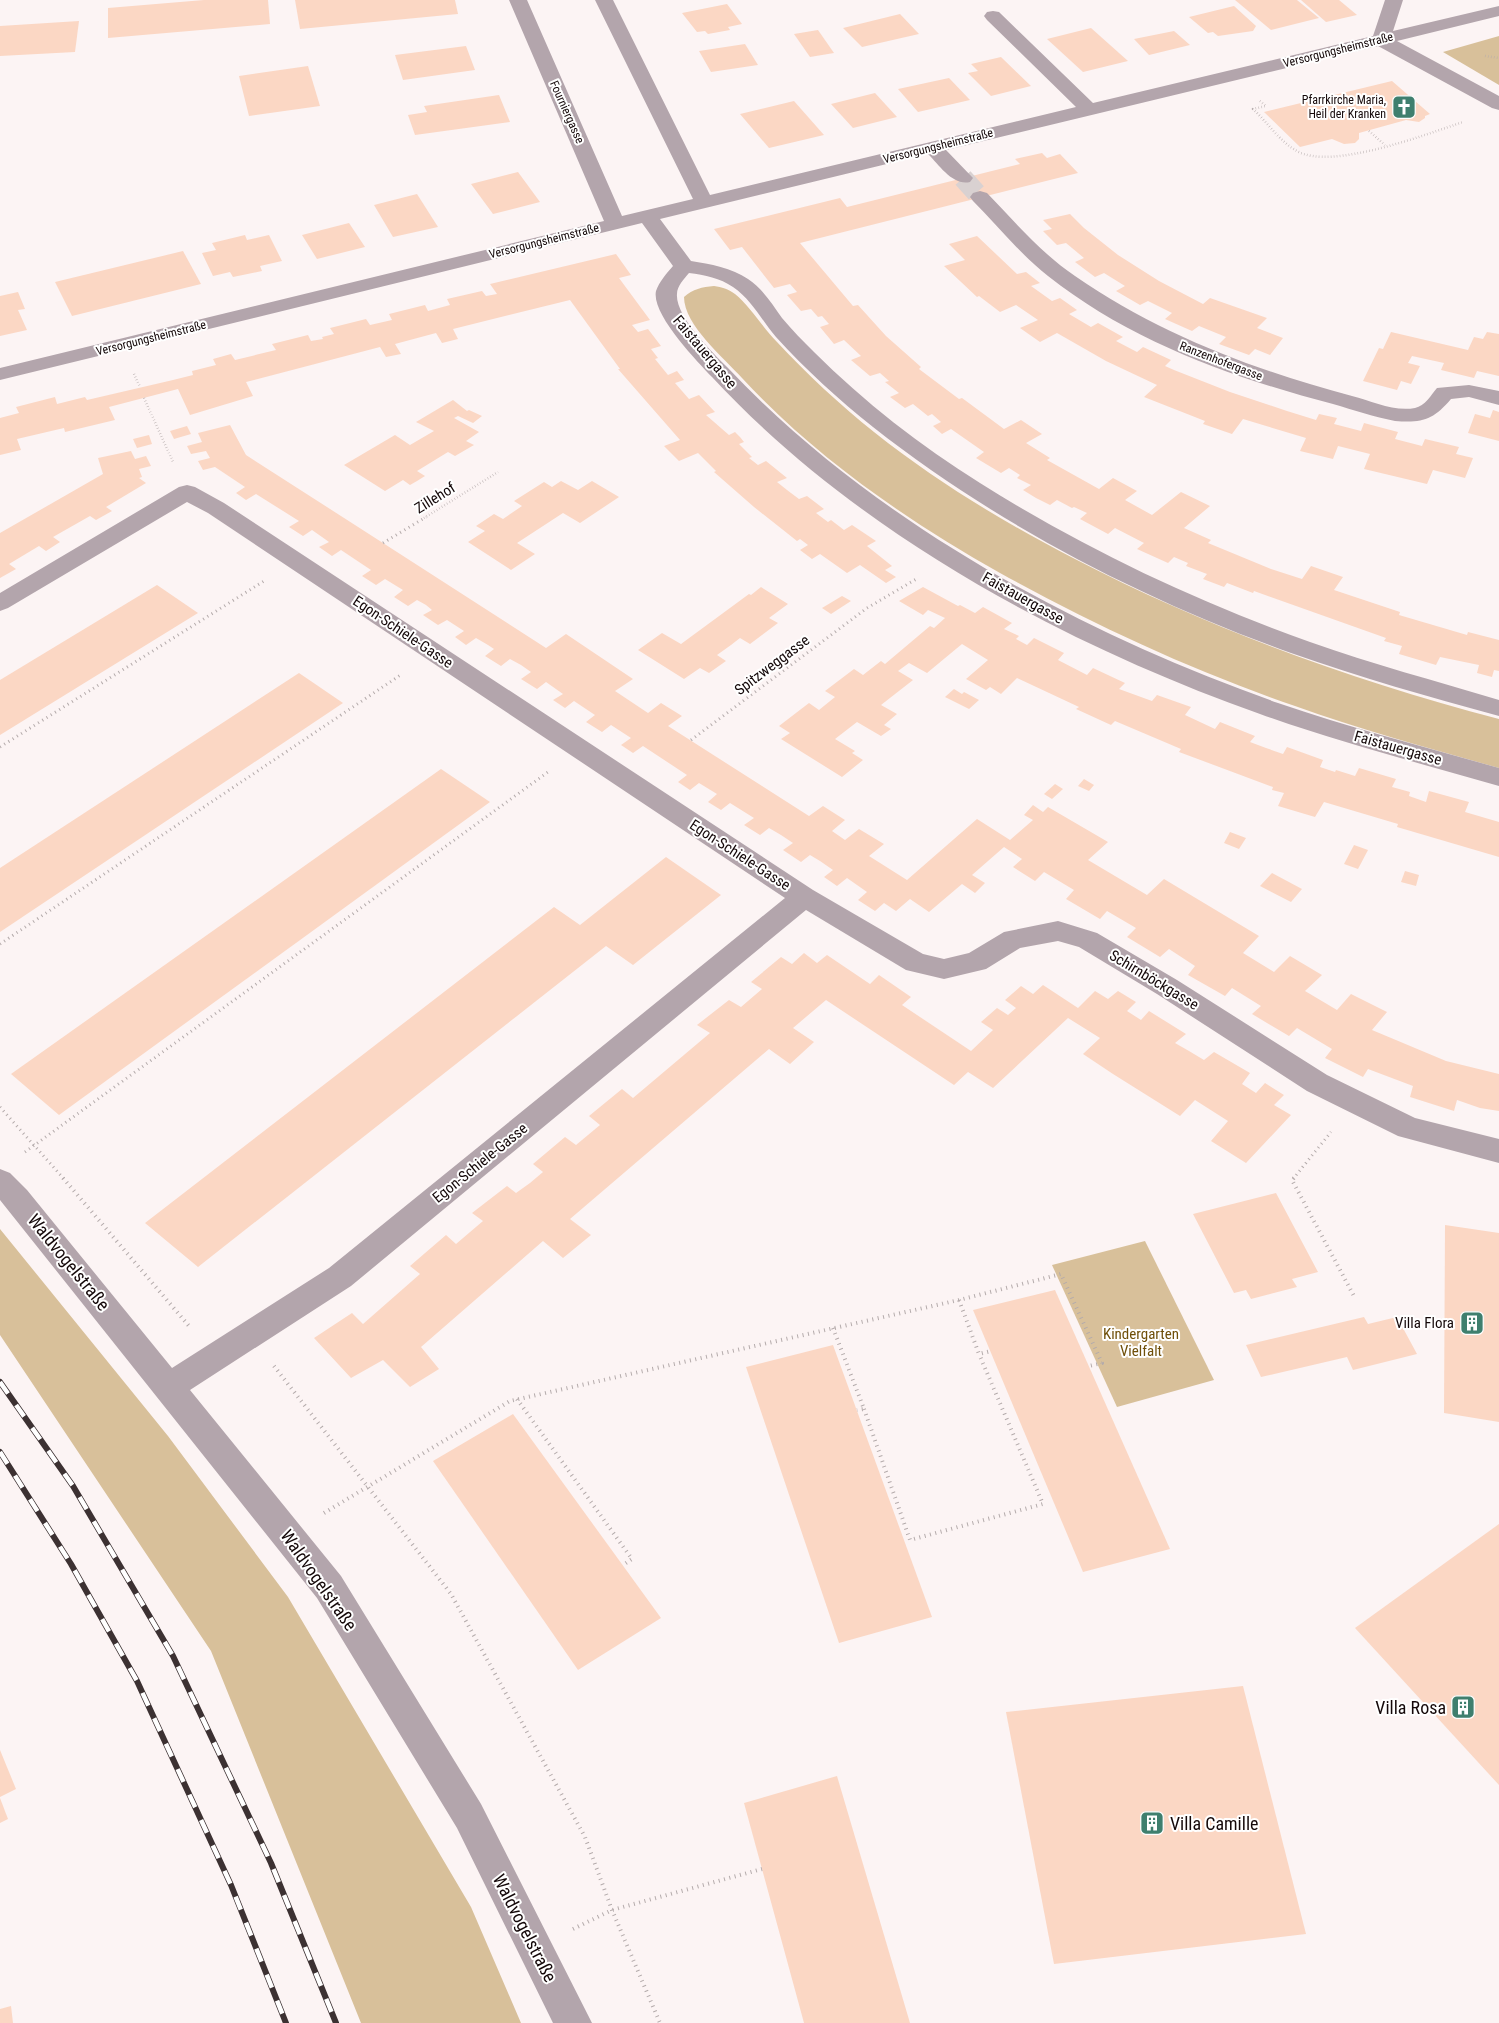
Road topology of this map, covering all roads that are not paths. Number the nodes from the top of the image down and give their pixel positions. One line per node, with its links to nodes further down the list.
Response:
1 (518, 0): 14 (street, Fourniergasse)
2 (604, 0): 12 (street)
3 (1394, 0): 6 (street)
4 (1499, 11): 6 (street, Versorgungsheimstraße)
5 (993, 16): 8 (street)
6 (1381, 40): 7 (street); 8 (street, Versorgungsheimstraße)
7 (1499, 104)
8 (1089, 110): 9 (street, Versorgungsheimstraße)
9 (933, 148): 10 (street); 12 (street, Versorgungsheimstraße)
10 (963, 178)
11 (980, 197): 17 (street, Ranzenhofergasse)
12 (704, 202): 13 (street, Versorgungsheimstraße)
13 (647, 216): 14 (street, Versorgungsheimstraße); 15 (street)
14 (615, 224): 16 (street, Versorgungsheimstraße)
15 (684, 266): 19 (street); 20 (street, Faistauergasse)
16 (0, 374)
17 (1499, 398)
18 (0, 603): 21 (street, Egon-Schiele-Gasse)
19 (1499, 708)
20 (1499, 777)
21 (804, 897): 22 (street, Schirnböckgasse); 24 (street, Egon-Schiele-Gasse)
22 (1499, 1150)
23 (0, 1182): 24 (street, Waldvogelstraße)
24 (169, 1387): 25 (street, Waldvogelstraße)
25 (573, 2023)

